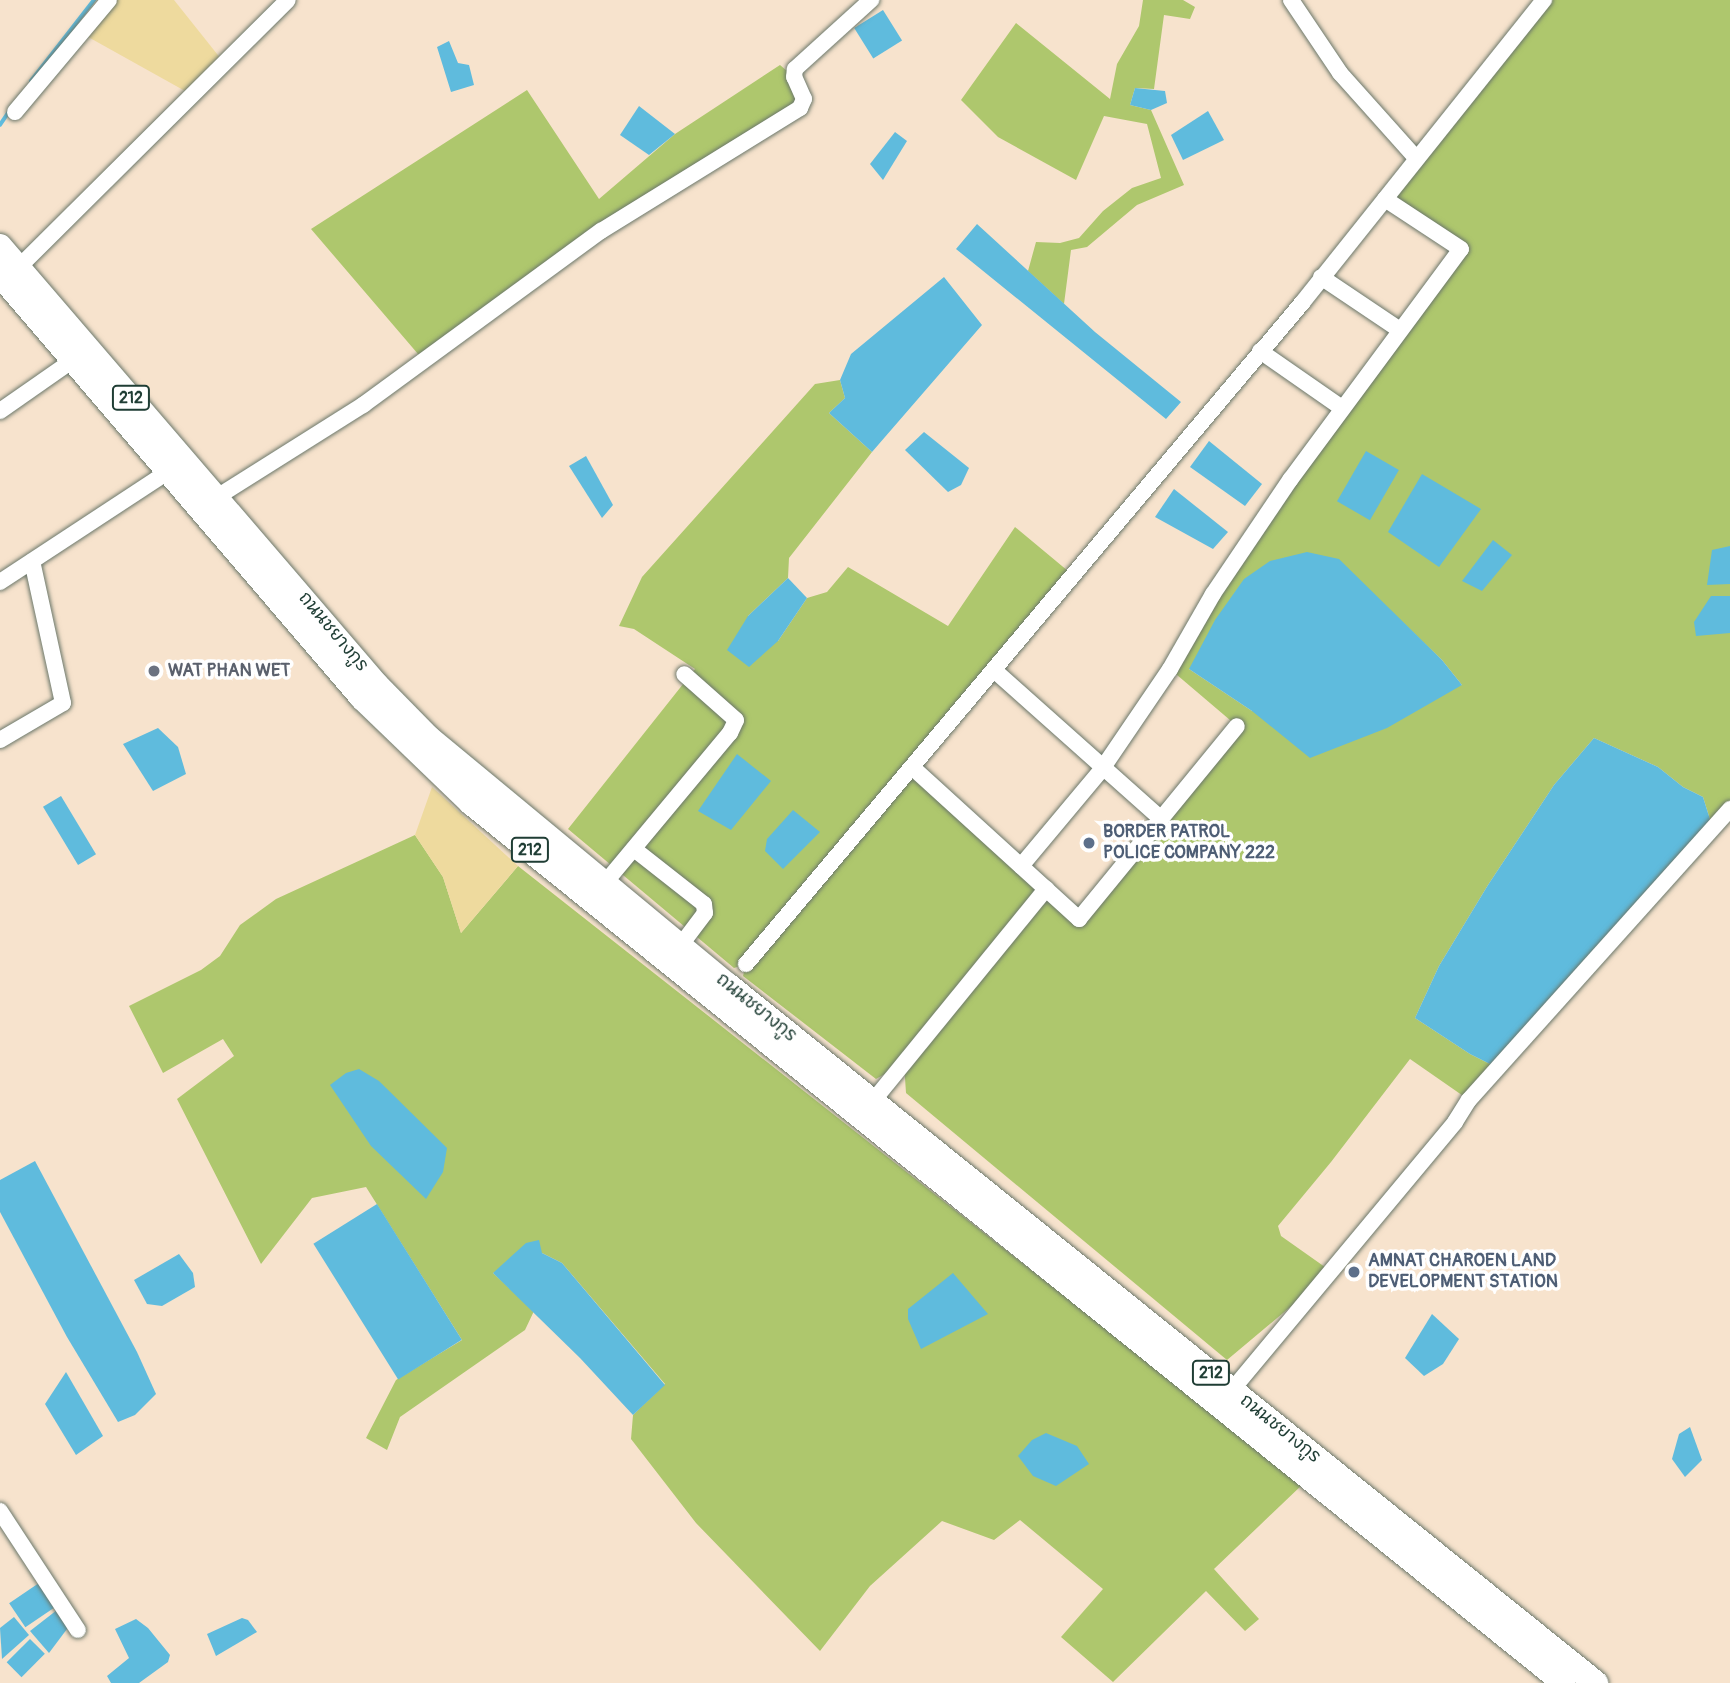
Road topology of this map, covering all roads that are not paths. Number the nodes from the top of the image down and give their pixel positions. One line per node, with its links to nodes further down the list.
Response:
1 (109, 0): 6 (street)
2 (288, 0): 10 (street)
3 (1291, 0): 7 (street)
4 (1544, 0): 7 (street)
5 (861, 4): 18 (street)
6 (15, 112)
7 (1417, 159): 8 (street)
8 (1385, 199): 11 (street); 12 (street)
9 (0, 246): 10 (highway, ถนนชยางกูร / 212)
10 (9, 271): 14 (highway, ถนนชยางกูร / 212); 18 (highway, ถนนชยางกูร / 212)
11 (1321, 277): 12 (street); 13 (street)
12 (1400, 330): 15 (street)
13 (1260, 351): 15 (street); 21 (street)
14 (73, 360): 16 (street); 17 (highway, ถนนชยางกูร / 212)
15 (1342, 408): 26 (street)
16 (0, 411)
17 (169, 471): 19 (street); 35 (highway, ถนนชยางกูร / 212)
18 (218, 497): 31 (highway, ถนนชยางกูร / 212)
19 (32, 561): 20 (street); 24 (street)
20 (0, 582)
21 (994, 670): 25 (street); 26 (street)
22 (684, 674): 29 (street)
23 (1237, 726): 28 (street)
24 (0, 740)
25 (912, 767): 30 (street); 34 (street)
26 (1102, 769): 28 (street); 30 (street)
27 (1730, 809): 37 (street)
28 (1161, 819): 32 (street)
29 (634, 849): 31 (street); 33 (street)
30 (1021, 866): 32 (street)
31 (604, 884): 33 (highway, ถนนชยางกูร / 212)
32 (1046, 889): 36 (street)
33 (680, 946): 35 (highway, ถนนชยางกูร / 212)
34 (747, 964)
35 (821, 1072): 36 (highway, ถนนชยางกูร / 212); 40 (highway, ถนนชยางกูร / 212)
36 (873, 1101): 37 (highway, ถนนชยางกูร / 212)
37 (1232, 1390): 41 (highway, ถนนชยางกูร / 212)
38 (0, 1511): 39 (street)
39 (78, 1630)
40 (1564, 1683)
41 (1596, 1683)

